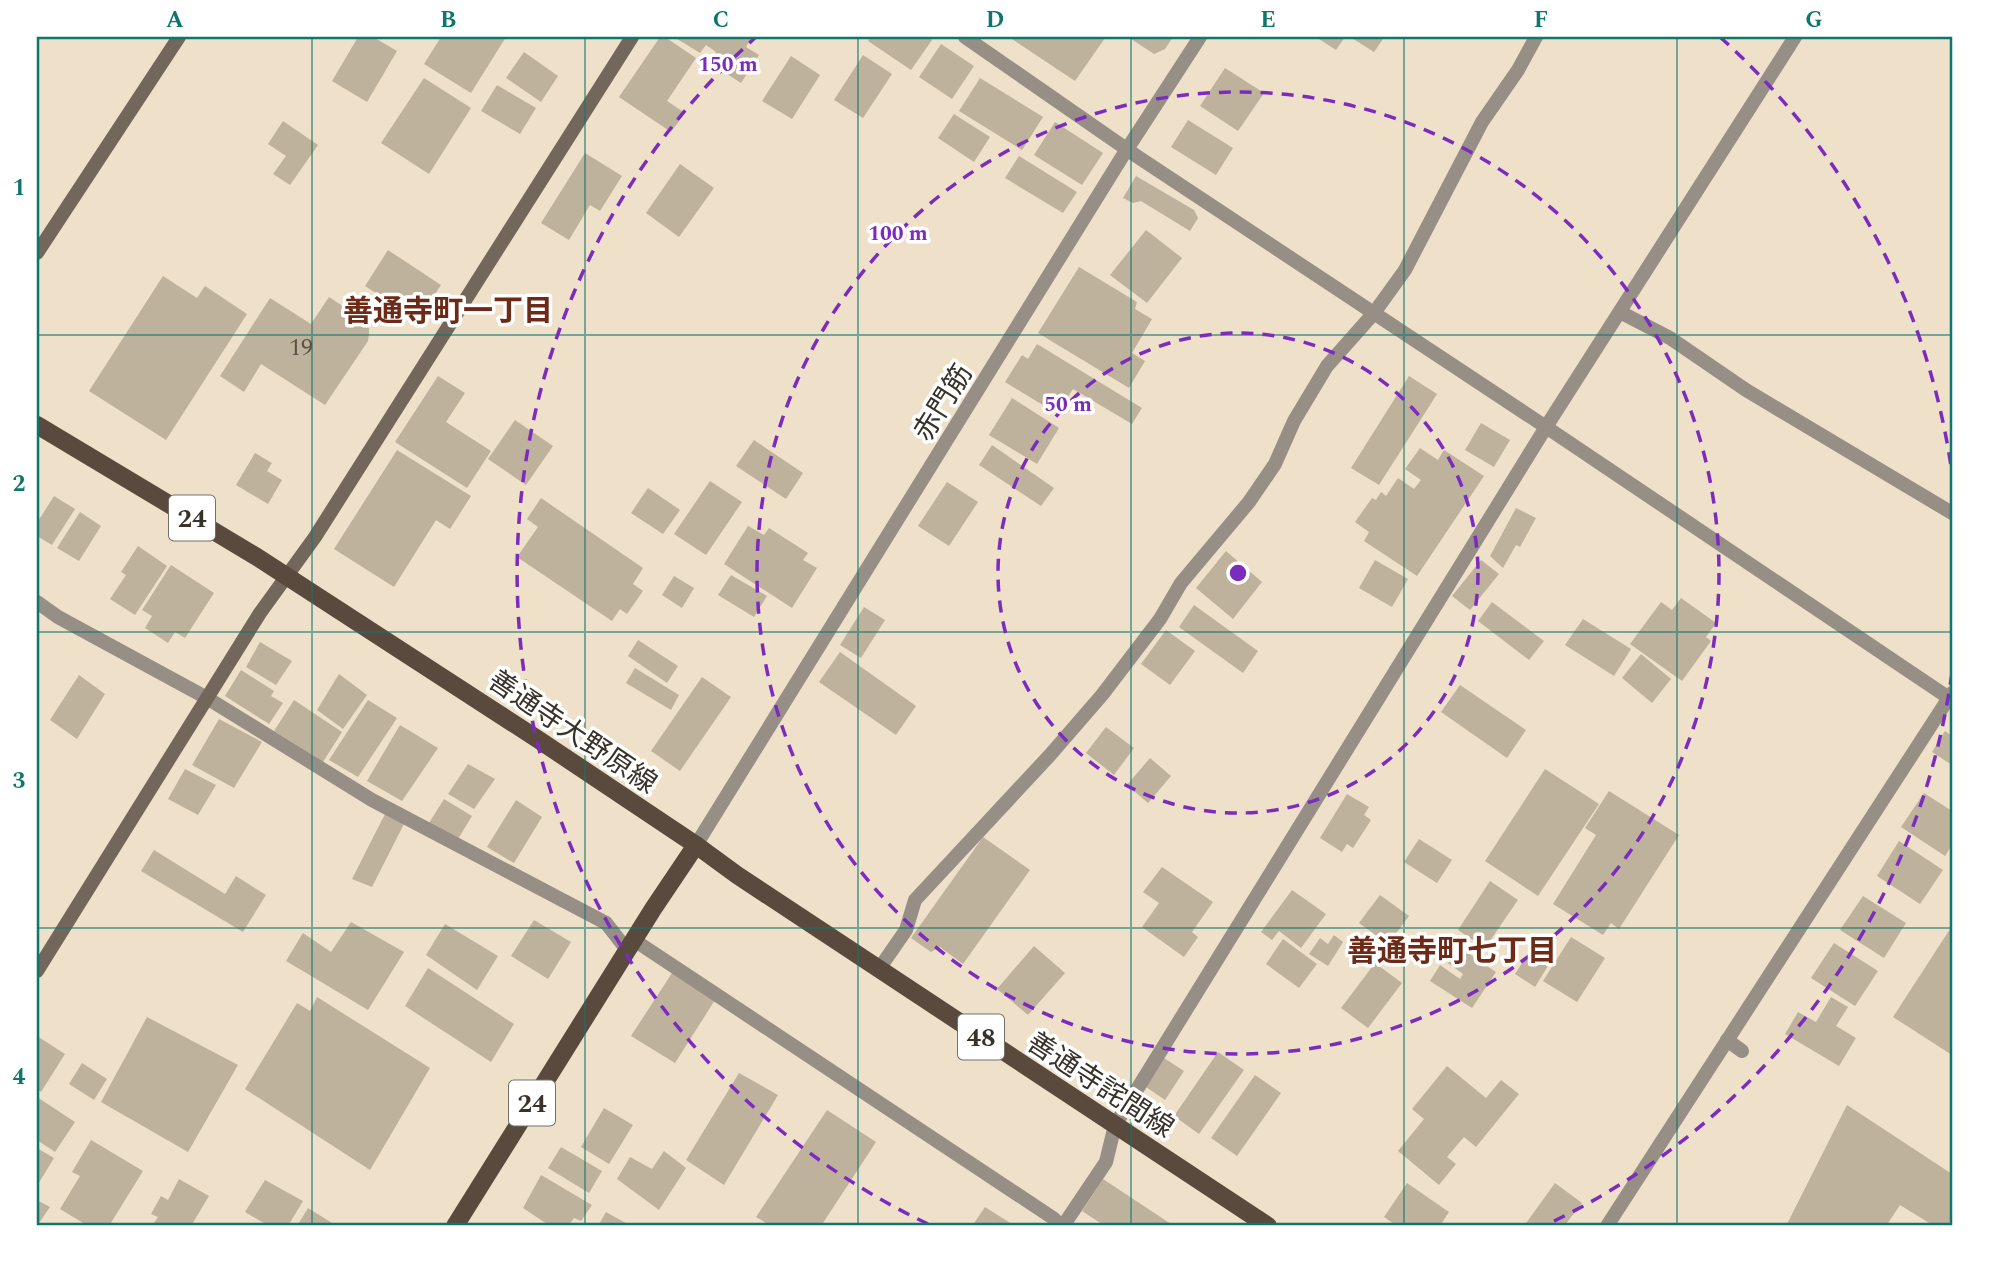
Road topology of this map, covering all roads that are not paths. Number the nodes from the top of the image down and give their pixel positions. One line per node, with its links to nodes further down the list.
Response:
1 (179, 37): 10 (street)
2 (632, 37): 16 (street)
3 (965, 37): 8 (street)
4 (1200, 37): 9 (street, 赤門筋)
5 (1536, 37): 12 (street)
6 (1790, 39): 11 (street)
7 (1101, 109): 8 (street)
8 (1092, 124): 9 (street)
9 (1128, 148): 12 (street); 20 (street, 赤門筋)
10 (37, 253)
11 (1620, 312): 14 (street); 15 (street)
12 (1374, 313): 14 (street); 22 (street)
13 (37, 425): 16 (main road, 善通寺大野原線 / 24)
14 (1546, 427): 18 (street); 26 (street)
15 (1952, 513)
16 (287, 576): 19 (street); 20 (main road, 善通寺大野原線 / 24)
17 (37, 602): 19 (street)
18 (1951, 697): 24 (street)
19 (207, 698): 21 (street); 23 (street)
20 (696, 845): 21 (main road, 24); 22 (main road, 善通寺詫間線 / 48)
21 (631, 945): 27 (main road, 24); 28 (street)
22 (879, 969): 26 (main road, 善通寺詫間線 / 48)
23 (37, 971)
24 (1727, 1040): 25 (street); 30 (street)
25 (1741, 1051)
26 (1115, 1125): 28 (street); 29 (main road, 善通寺詫間線 / 48)
27 (455, 1226)
28 (1062, 1226)
29 (1268, 1226)
30 (1607, 1226)

